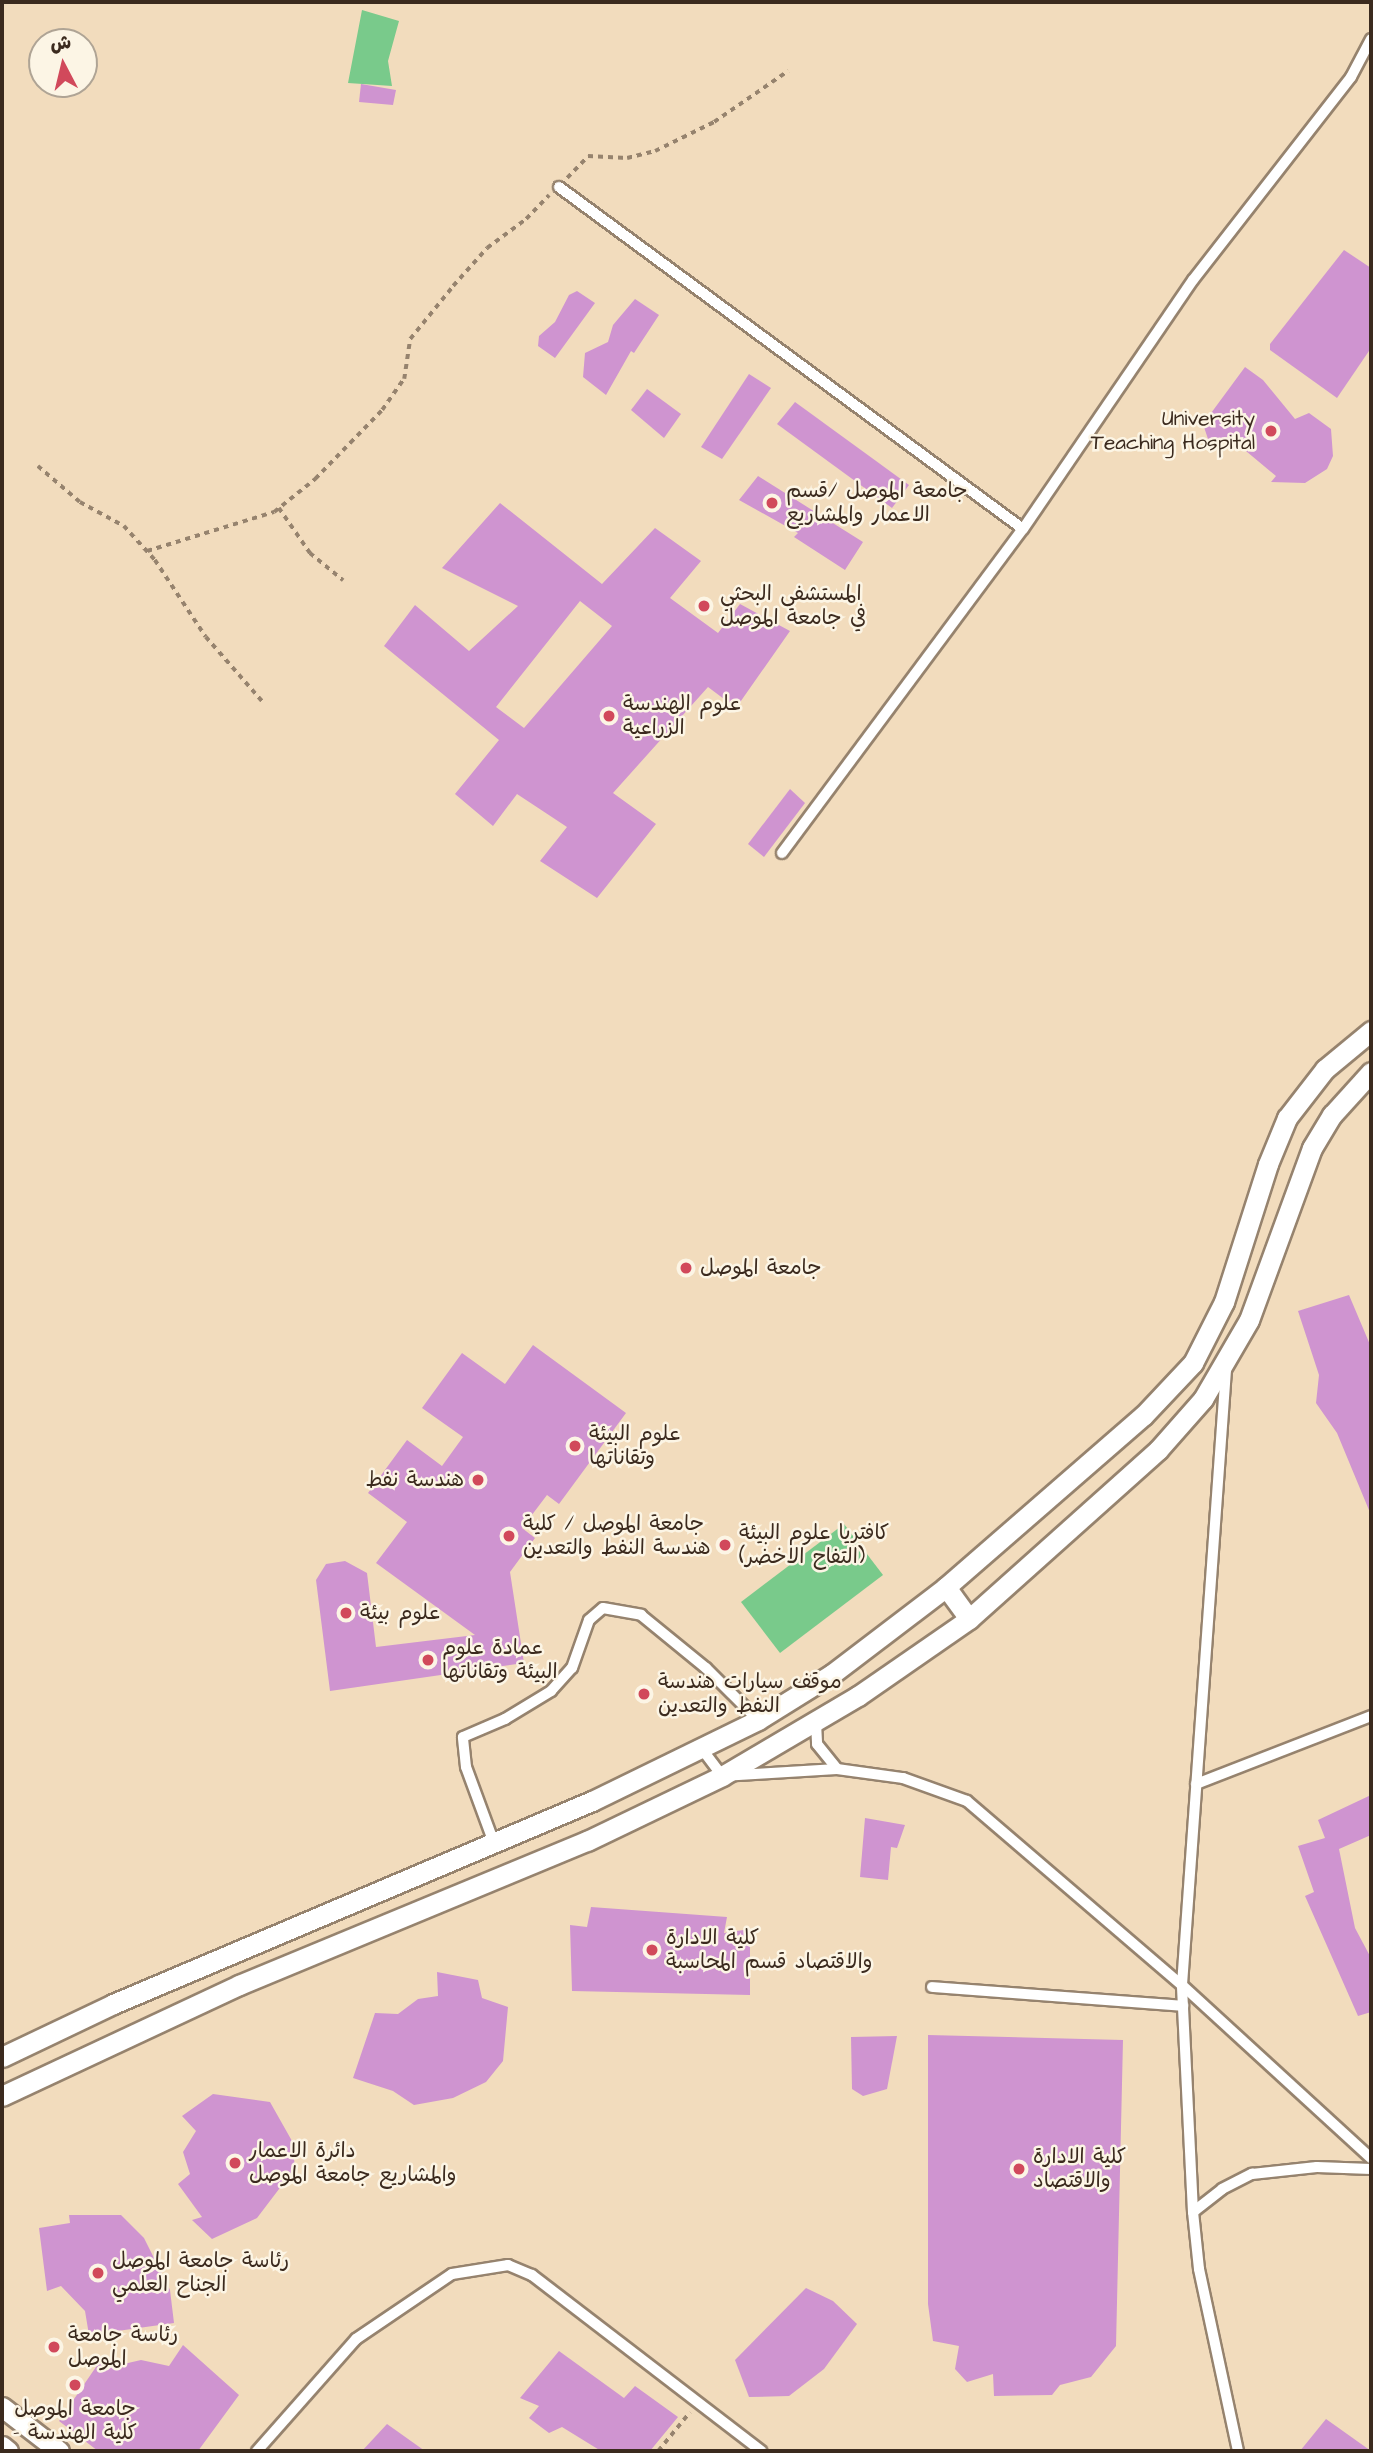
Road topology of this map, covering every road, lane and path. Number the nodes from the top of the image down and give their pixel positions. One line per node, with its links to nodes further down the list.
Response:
1 (1371, 39): 6 (lane)
2 (788, 71): 3 (path)
3 (559, 187): 5 (path); 6 (lane)
4 (38, 466): 7 (path)
5 (279, 508): 7 (path); 8 (path)
6 (1023, 529): 10 (lane)
7 (147, 551): 9 (path)
8 (343, 580)
9 (262, 701)
10 (782, 853)
11 (1371, 1031): 14 (street)
12 (1371, 1072): 13 (street)
13 (1226, 1365): 15 (street); 22 (lane)
14 (946, 1587): 15 (street); 17 (street)
15 (969, 1619): 18 (street)
16 (1371, 1716): 22 (lane)
17 (758, 1720): 19 (street); 23 (lane)
18 (816, 1723): 20 (lane); 21 (street)
19 (702, 1749): 21 (lane); 23 (street)
20 (836, 1769): 21 (lane); 24 (lane)
21 (722, 1776): 28 (street)
22 (1196, 1784): 24 (lane)
23 (494, 1843): 27 (street)
24 (1182, 1985): 26 (lane); 30 (lane)
25 (932, 1987): 26 (lane)
26 (1183, 2006): 33 (lane)
27 (2, 2057)
28 (2, 2096)
29 (1371, 2142): 30 (lane)
30 (1362, 2149): 31 (lane)
31 (1371, 2158)
32 (1371, 2169): 33 (lane)
33 (1193, 2212): 42 (lane)
34 (698, 2403): 39 (lane); 40 (path); 41 (lane)
35 (2, 2407): 38 (street)
36 (2, 2446): 37 (street)
37 (8, 2451)
38 (59, 2451)
39 (257, 2451)
40 (658, 2451)
41 (761, 2451)
42 (1238, 2451)

